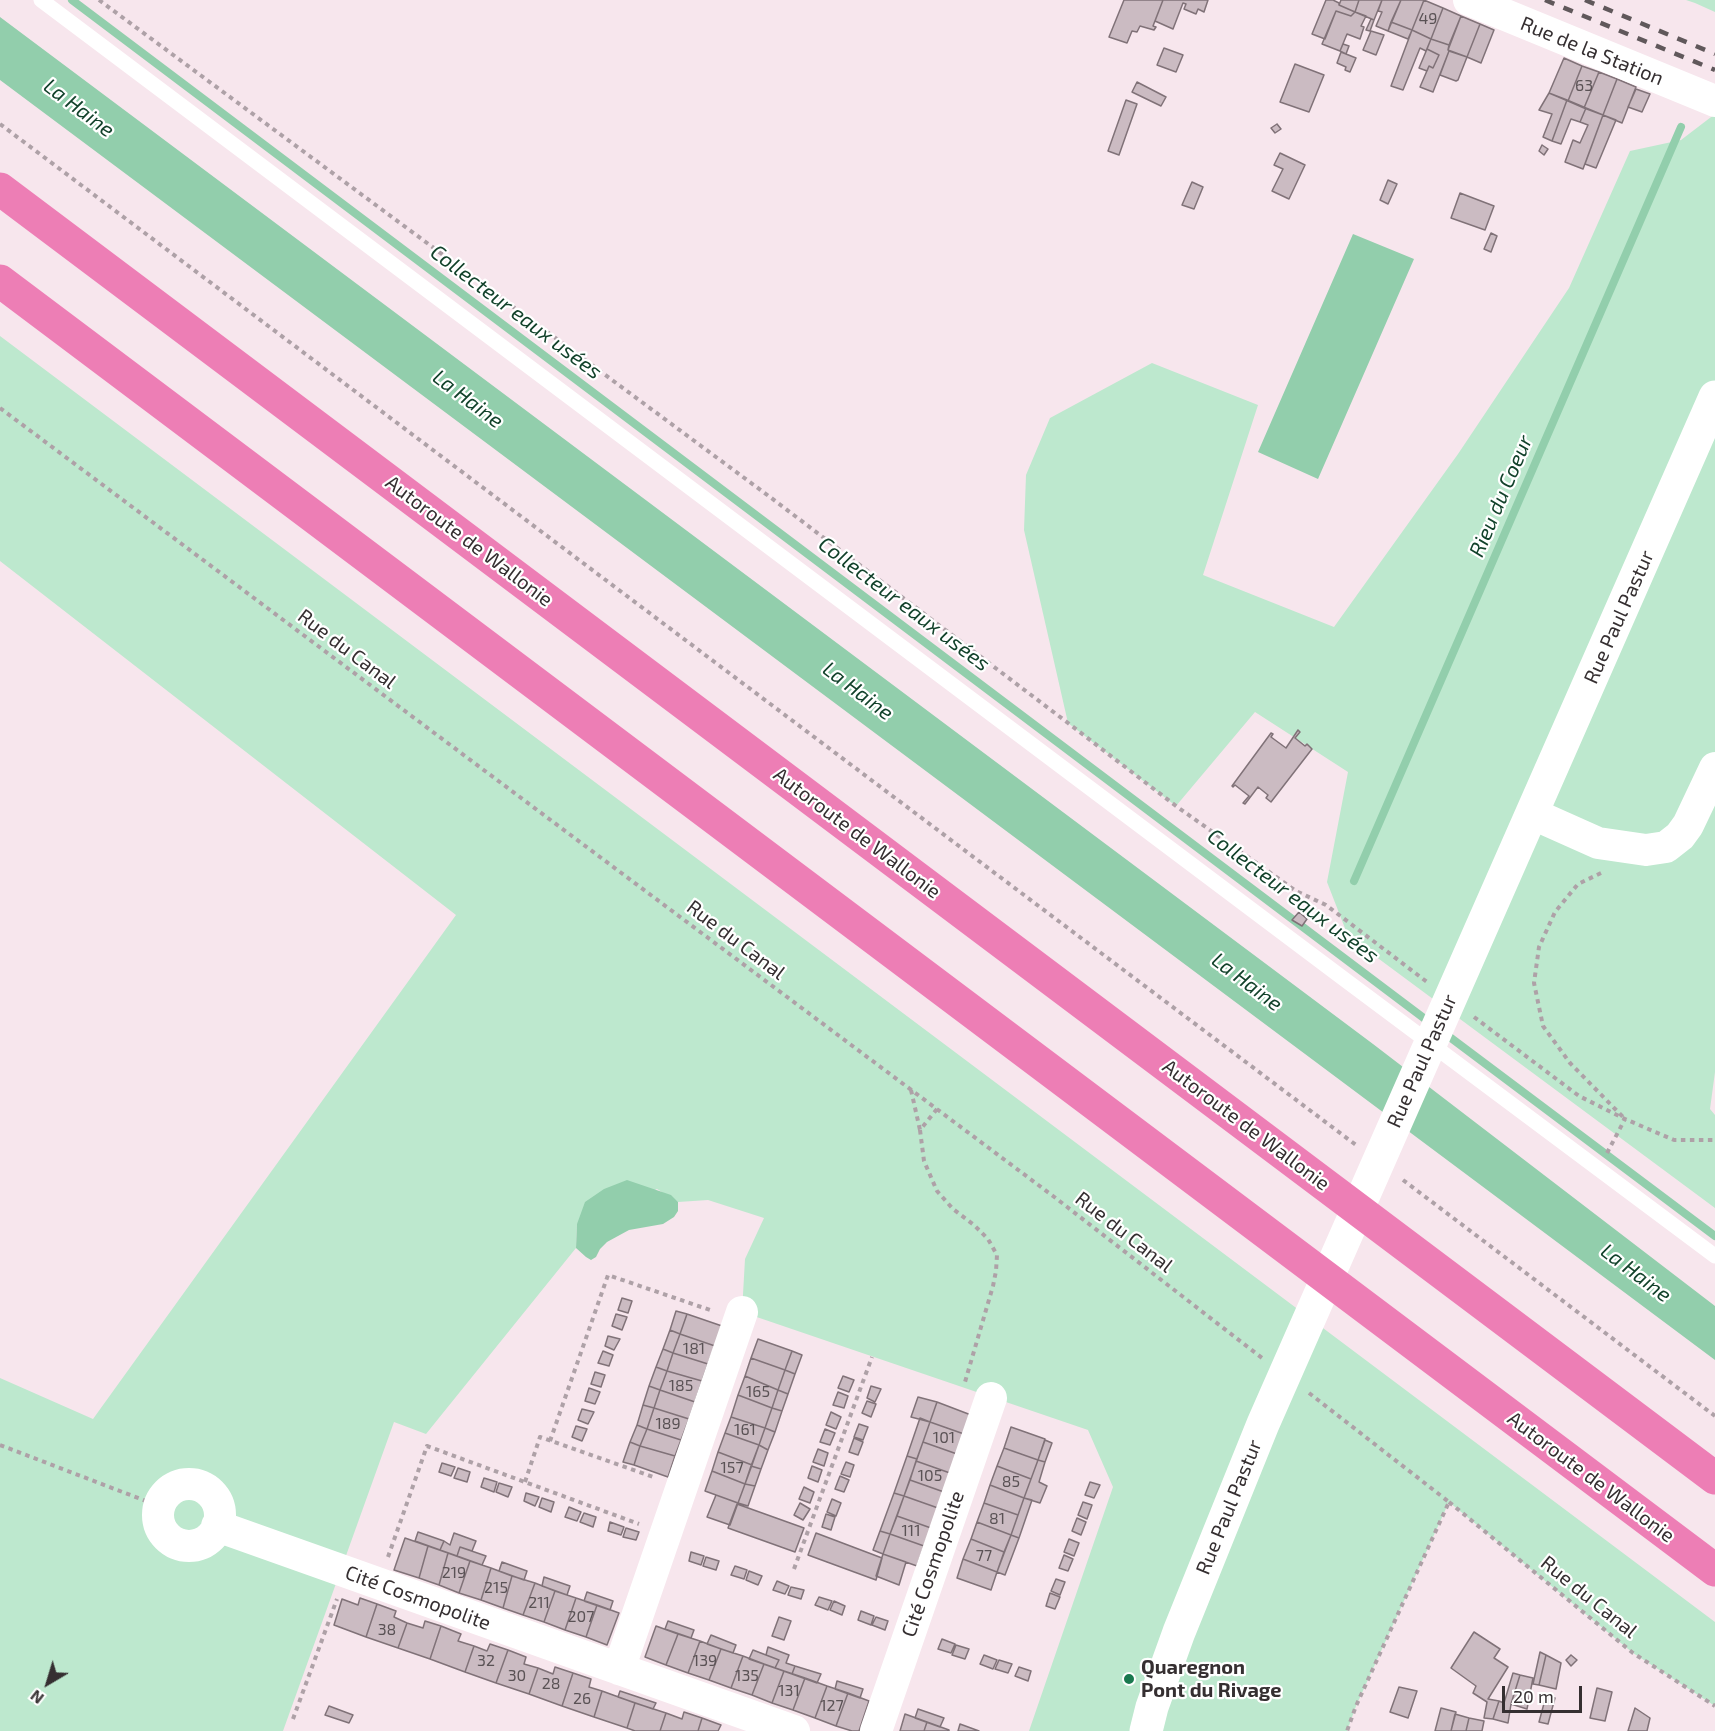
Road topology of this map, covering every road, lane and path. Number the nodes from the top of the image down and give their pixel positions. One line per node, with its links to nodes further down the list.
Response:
1 (41, 0): 21 (lane)
2 (99, 0): 13 (path)
3 (1469, 0): 4 (street, Rue de la Station)
4 (1715, 101)
5 (0, 124): 20 (path)
6 (0, 189): 32 (highway, Autoroute de Wallonie)
7 (0, 281): 40 (highway, Autoroute de Wallonie)
8 (1715, 397): 11 (main road, Rue Paul Pastur)
9 (0, 408): 15 (path, Rue du Canal)
10 (1715, 768): 11 (street)
11 (1533, 814): 48 (main road, Rue Paul Pastur)
12 (1610, 868): 17 (path)
13 (1428, 983)
14 (1466, 1011): 17 (path)
15 (911, 1090): 16 (path, Rue du Canal); 18 (path)
16 (937, 1109): 18 (path); 26 (path, Rue du Canal)
17 (1625, 1119): 19 (path); 21 (path)
18 (920, 1130): 28 (path)
19 (1715, 1140)
20 (1360, 1149)
21 (1599, 1169): 23 (lane)
22 (1399, 1178): 29 (path)
23 (1715, 1256)
24 (740, 1316): 30 (path); 34 (street)
25 (872, 1357): 39 (path)
26 (1270, 1363)
27 (1307, 1392): 35 (path, Rue du Canal)
28 (977, 1393): 47 (street, Cité Cosmopolite)
29 (1715, 1416)
30 (550, 1441): 33 (path); 34 (path)
31 (0, 1445): 36 (path)
32 (1715, 1478)
33 (525, 1482): 38 (path); 42 (path)
34 (682, 1487): 38 (street)
35 (1449, 1502): 44 (path, Rue du Canal); 49 (path)
36 (159, 1506): 37 (street); 37 (street)
37 (217, 1526): 41 (street, Cité Cosmopolite)
38 (665, 1533): 43 (street)
39 (794, 1569)
40 (1715, 1570)
41 (347, 1572): 42 (street, Cité Cosmopolite); 45 (path)
42 (378, 1583): 43 (street, Cité Cosmopolite)
43 (619, 1669): 46 (street, Cité Cosmopolite)
44 (1715, 1706)
45 (293, 1719)
46 (794, 1731)
47 (876, 1731)
48 (1146, 1731)
49 (1347, 1731)

